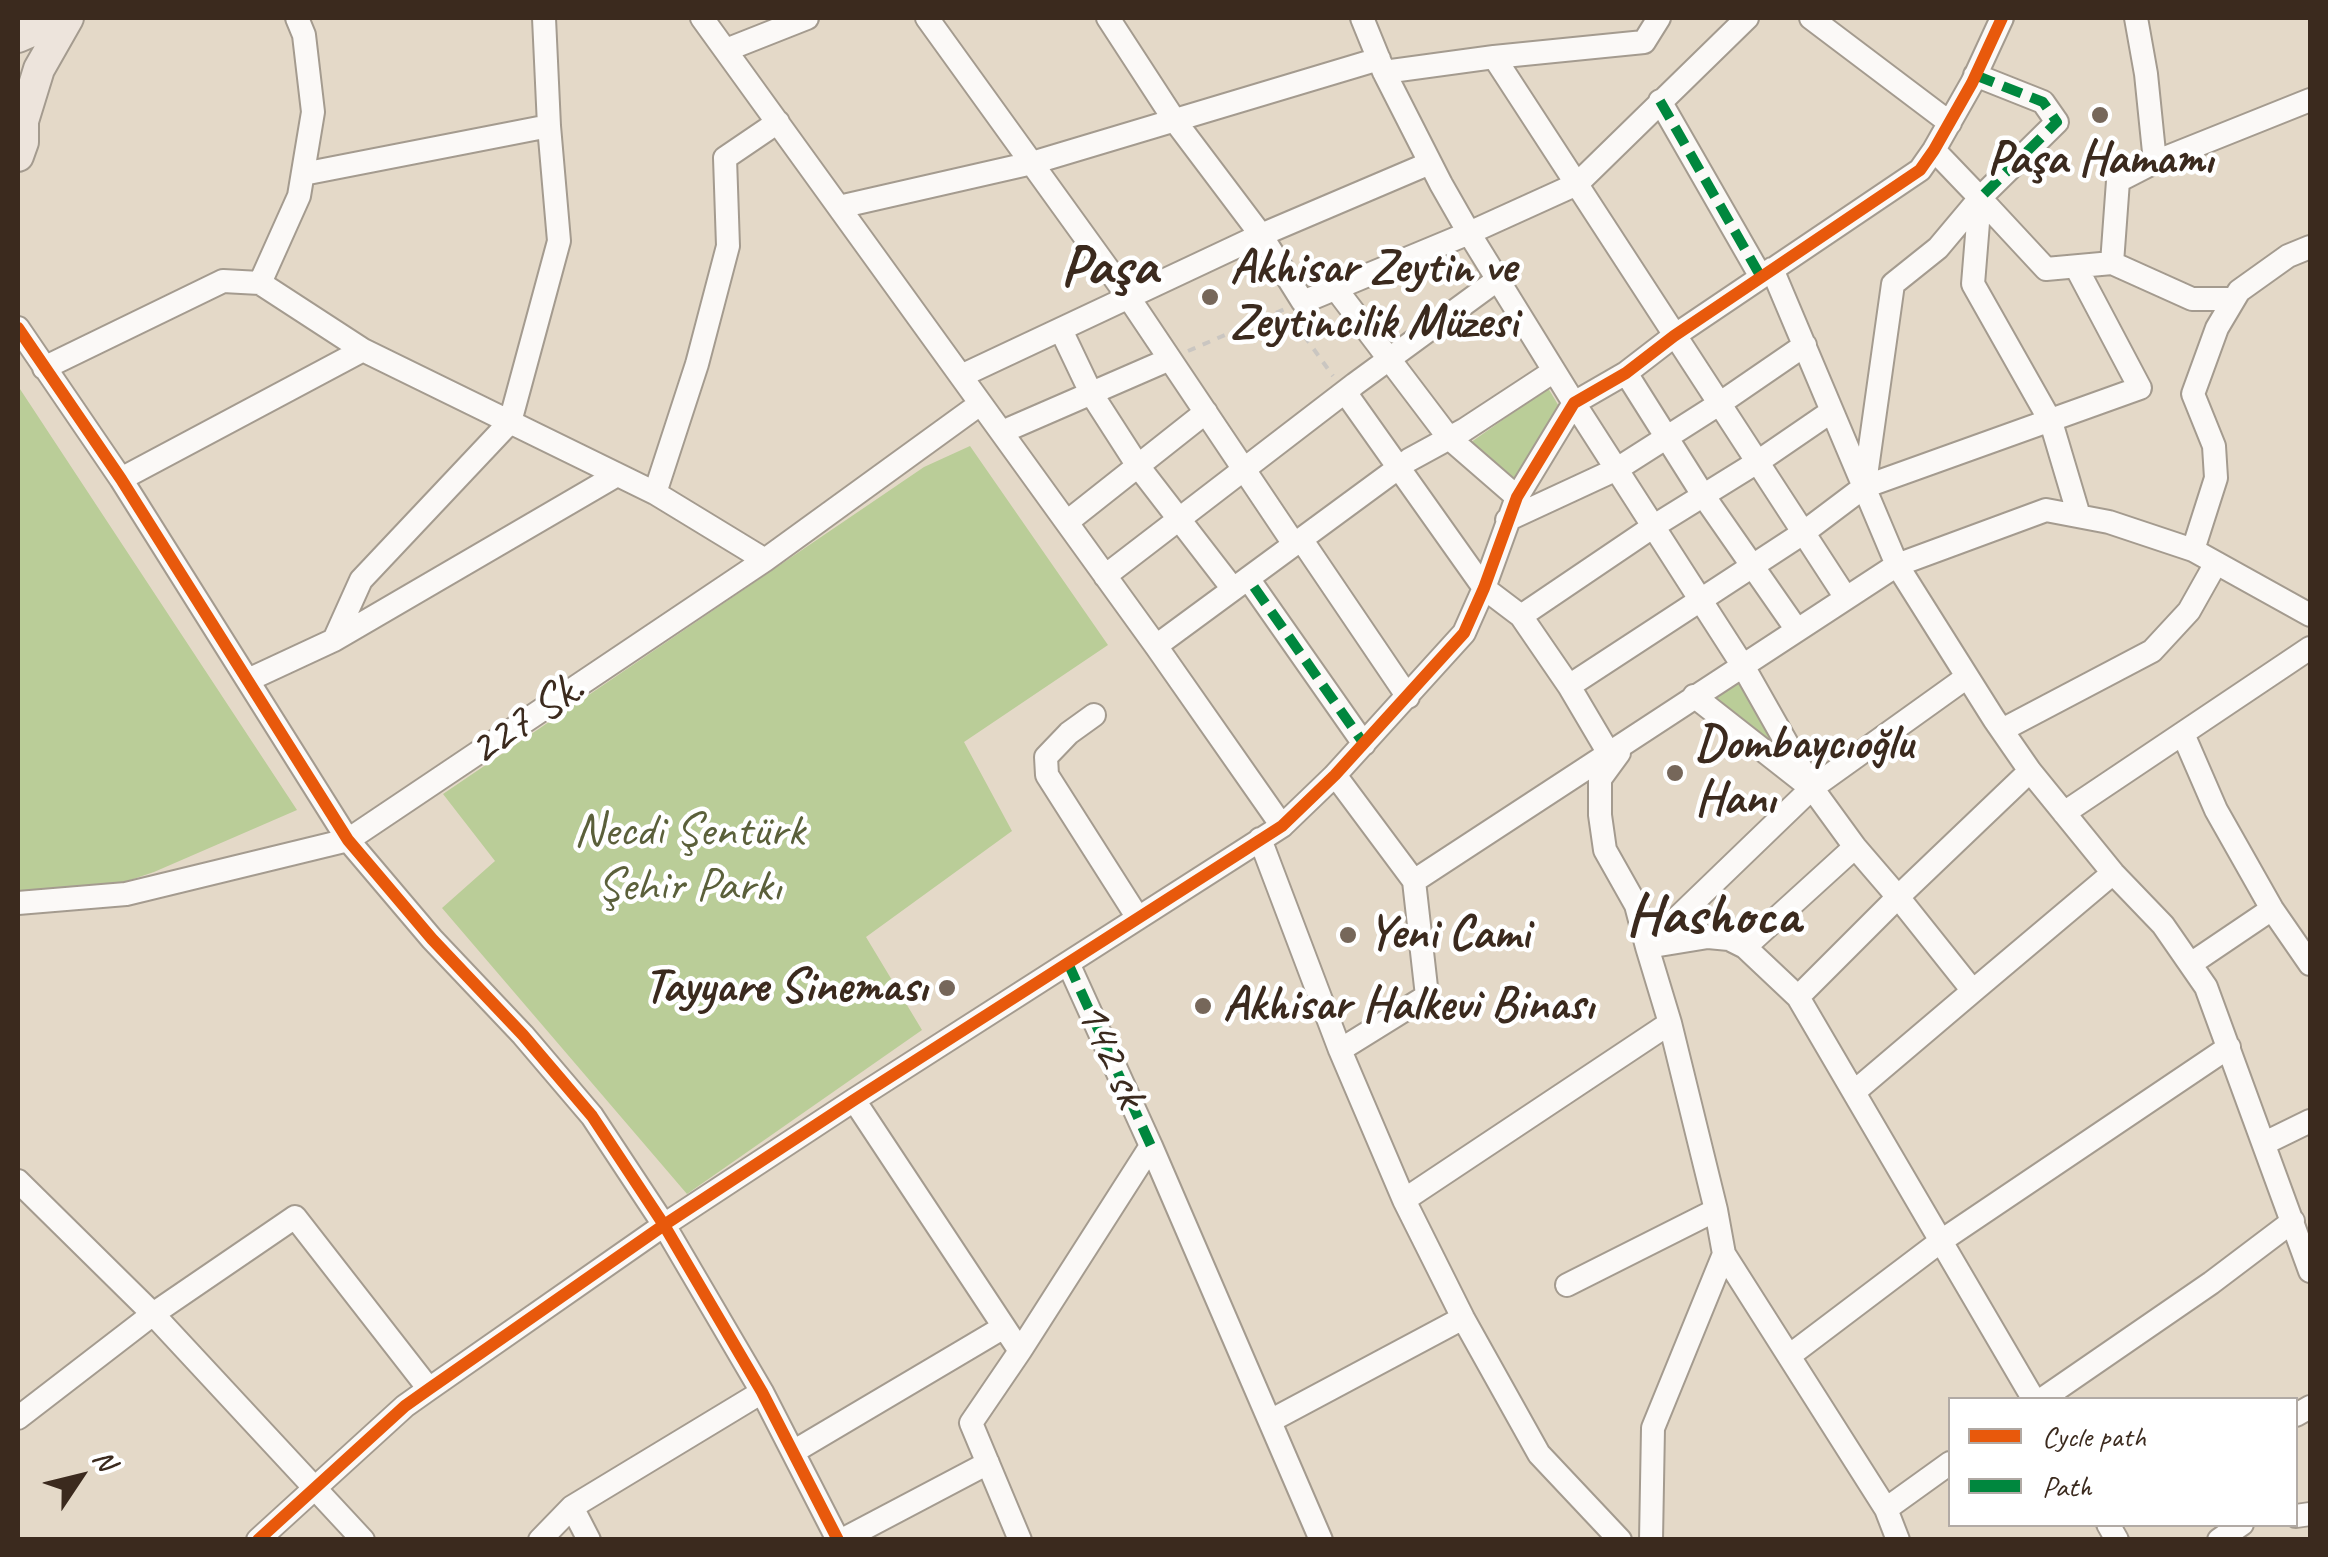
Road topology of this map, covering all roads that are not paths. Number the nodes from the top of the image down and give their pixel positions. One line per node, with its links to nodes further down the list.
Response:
1 (65, 18): 14 (main road); 21 (main road)
2 (298, 18): 31 (street)
3 (544, 18): 25 (street)
4 (702, 18): 15 (street)
5 (806, 18): 15 (street)
6 (927, 18): 28 (street)
7 (1108, 18): 22 (street)
8 (1362, 18): 17 (street)
9 (1659, 18): 16 (street)
10 (1747, 18): 20 (street)
11 (1811, 18): 24 (street)
12 (2002, 18): 18 (street)
13 (2136, 18): 29 (street)
14 (18, 37)
15 (726, 50): 23 (street)
16 (1494, 56): 17 (street); 32 (street)
17 (1381, 65): 22 (street); 30 (street)
18 (1975, 75): 24 (street); 33 (street)
19 (2310, 100): 29 (street)
20 (1660, 101): 32 (street); 40 (street)
21 (20, 111): 27 (main road)
22 (1175, 120): 28 (street); 36 (street)
23 (778, 122): 34 (street); 77 (street)
24 (1950, 123): 26 (street)
25 (548, 126): 31 (street); 64 (street)
26 (1934, 150): 33 (street); 40 (street)
27 (18, 156)
28 (1032, 162): 34 (street); 44 (street)
29 (2155, 162): 38 (street)
30 (1430, 163): 35 (street); 36 (street)
31 (303, 174): 42 (street)
32 (1577, 184): 35 (street); 48 (street)
33 (1980, 198): 39 (street); 65 (street); 76 (street)
34 (839, 207): 56 (street)
35 (1469, 233): 41 (street); 43 (street)
36 (1261, 235): 43 (street); 44 (street)
37 (2310, 247): 45 (street)
38 (2112, 263): 39 (street); 45 (street)
39 (2076, 267): 65 (street)
40 (1766, 272): 48 (street); 49 (street)
41 (1497, 280): 52 (street); 54 (street)
42 (260, 283): 50 (street); 53 (street)
43 (1336, 289): 52 (street)
44 (1129, 298): 47 (street); 51 (street)
45 (2234, 299): 87 (street)
46 (18, 328): 53 (street)
47 (1060, 330): 56 (street); 58 (street)
48 (1674, 336): 55 (street); 61 (street)
49 (1805, 344): 61 (street); 62 (street)
50 (364, 350): 64 (street); 75 (street)
51 (1170, 359): 58 (street); 63 (street)
52 (1389, 360): 57 (street); 68 (street)
53 (44, 368): 75 (street)
54 (1554, 371): 59 (street); 68 (street)
55 (1626, 373): 59 (street); 67 (street)
56 (961, 376): 60 (street)
57 (1345, 392): 71 (street); 73 (street)
58 (1090, 394): 66 (street); 70 (street)
59 (1574, 403): 72 (street); 79 (street)
60 (980, 404): 66 (street); 88 (street, 227 Sk.)
61 (1718, 404): 67 (street); 69 (street)
62 (1832, 411): 69 (street); 76 (street)
63 (1206, 412): 70 (street); 73 (street)
64 (510, 422): 74 (street); 100 (street)
65 (2051, 422): 76 (street); 80 (street)
66 (1002, 432): 83 (street)
67 (1666, 437): 72 (street); 78 (street)
68 (1450, 438): 71 (street); 79 (street)
69 (1759, 461): 78 (street); 85 (street)
70 (1138, 466): 81 (street); 83 (street)
71 (1400, 467): 86 (street); 94 (street)
72 (1617, 468): 82 (street); 84 (street)
73 (1244, 470): 81 (street); 86 (street)
74 (617, 475): 77 (street); 100 (street)
75 (120, 480): 105 (street)
76 (1864, 487): 85 (street); 90 (street)
77 (655, 494): 88 (street)
78 (1703, 496): 84 (street); 91 (street)
79 (1517, 497): 82 (street)
80 (2080, 516): 87 (street); 90 (street)
81 (1180, 519): 92 (street); 93 (street)
82 (1507, 520): 94 (street)
83 (1066, 522): 92 (street)
84 (1654, 526): 96 (street); 98 (street)
85 (1803, 533): 91 (street); 95 (street)
86 (1298, 542): 93 (street); 108 (street)
87 (2193, 550): 89 (street)
88 (765, 560): 120 (street, 227 Sk.)
89 (2216, 562): 97 (street); 110 (street)
90 (1897, 565): 95 (street); 104 (street)
91 (1751, 566): 96 (street); 99 (street)
92 (1105, 576): 101 (street)
93 (1244, 588): 101 (street); 112 (street)
94 (1484, 588): 98 (street); 108 (street)
95 (1846, 598): 99 (street)
96 (1700, 599): 103 (street); 106 (street)
97 (2310, 615)
98 (1521, 616): 106 (street)
99 (1797, 630): 103 (street)
100 (334, 640): 105 (street)
101 (1156, 646): 118 (street)
102 (2310, 648): 111 (street)
103 (1742, 666): 107 (street); 116 (street)
104 (1968, 677): 110 (street); 116 (street)
105 (248, 680): 120 (street)
106 (1568, 686): 113 (street)
107 (1694, 696): 113 (street); 116 (street)
108 (1408, 697): 112 (street)
109 (1094, 715): 127 (street)
110 (2002, 730): 114 (street)
111 (2183, 734): 117 (street); 126 (street)
112 (1364, 744): 115 (street)
113 (1618, 747): 123 (street); 129 (street)
114 (2030, 770): 117 (street); 124 (street)
115 (1335, 775): 118 (street); 123 (street)
116 (1812, 788): 121 (street); 129 (street)
117 (2064, 813): 122 (street)
118 (1282, 826): 119 (street)
119 (1260, 839): 127 (street); 137 (street)
120 (348, 840): 125 (street, 227 Sk.); 147 (street)
121 (1855, 848): 124 (street); 128 (street)
122 (2113, 873): 131 (street); 133 (street)
123 (1414, 880): 137 (street)
124 (1898, 896): 133 (street); 134 (street)
125 (18, 903)
126 (2272, 909): 131 (street); 132 (street)
127 (1138, 918): 130 (street)
128 (1745, 947): 129 (street); 134 (street)
129 (1647, 948): 135 (street)
130 (1068, 963): 139 (street); 142 (street, 142 sk)
131 (2192, 963): 136 (street)
132 (2310, 964)
133 (1973, 991): 138 (street)
134 (1798, 996): 138 (street)
135 (1670, 1023): 144 (street); 145 (street)
136 (2228, 1046): 141 (street); 148 (street)
137 (1340, 1050): 144 (street)
138 (1854, 1092): 148 (street)
139 (854, 1100): 147 (street); 154 (street)
140 (2310, 1121): 141 (street)
141 (2264, 1144): 146 (street)
142 (1151, 1146): 155 (street); 162 (street, 142 sk)
143 (18, 1181): 152 (street)
144 (1404, 1200): 153 (street)
145 (1716, 1210): 149 (street); 151 (street)
146 (2294, 1221): 150 (street); 160 (street)
147 (664, 1225): 157 (street); 158 (street)
148 (1941, 1241): 156 (street); 159 (street)
149 (1724, 1254): 156 (street); 177 (street)
150 (2310, 1271)
151 (1568, 1285)
152 (153, 1314): 157 (street); 161 (street); 166 (street)
153 (1463, 1318): 162 (street); 176 (street)
154 (1004, 1328): 155 (street); 163 (street)
155 (1020, 1351): 164 (street)
156 (1790, 1356): 168 (street)
157 (429, 1389): 166 (street)
158 (762, 1392): 163 (street); 167 (street)
159 (2036, 1397)
160 (2042, 1397)
161 (18, 1418)
162 (1270, 1421): 175 (street, 142 sk)
163 (793, 1452): 173 (street)
164 (988, 1464): 173 (street); 174 (street)
165 (1948, 1465): 168 (street)
166 (316, 1486): 169 (street); 170 (street)
167 (572, 1507): 171 (street); 172 (street)
168 (1886, 1509): 178 (street)
169 (258, 1540)
170 (363, 1540)
171 (540, 1540)
172 (589, 1540)
173 (840, 1540)
174 (1020, 1540)
175 (1320, 1540)
176 (1620, 1540)
177 (1651, 1540)
178 (1898, 1540)

